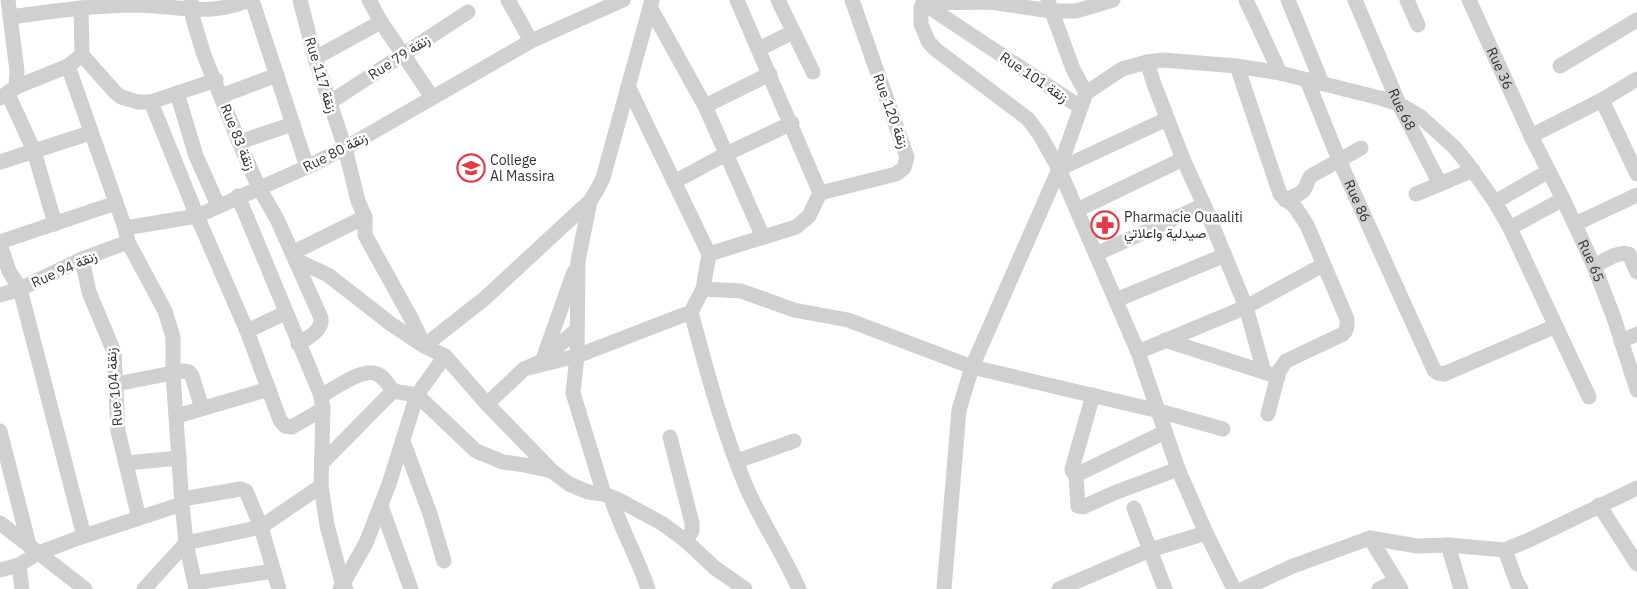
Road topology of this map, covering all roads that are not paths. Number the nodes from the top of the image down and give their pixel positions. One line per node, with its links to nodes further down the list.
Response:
1 (8, 0): 24 (street)
2 (250, 0): 20 (street); 41 (street)
3 (300, 0): 33 (street, Rue 117 زنقة)
4 (370, 0): 26 (street)
5 (508, 0): 29 (street)
6 (623, 0): 29 (street, Rue 80 زنقة)
7 (737, 0): 30 (street)
8 (778, 0): 28 (street)
9 (852, 0): 79 (street, Rue 120 زنقة)
10 (1246, 0): 39 (street)
11 (1288, 0): 44 (street, Rue 86)
12 (1355, 0): 54 (street, Rue 68)
13 (1407, 0): 27 (street)
14 (1469, 0): 61 (street, Rue 36)
15 (927, 1): 16 (street); 56 (street, Rue 101 زنقة); 72 (street)
16 (990, 1): 21 (street)
17 (1109, 1): 21 (street)
18 (137, 2): 20 (street); 22 (street)
19 (651, 3): 45 (street); 55 (street)
20 (191, 5): 42 (street, Rue 83 زنقة)
21 (1050, 5): 47 (street)
22 (81, 8): 24 (street); 31 (street)
23 (468, 12): 32 (street, Rue 79 زنقة)
24 (11, 17): 46 (street)
25 (1637, 20): 37 (street)
26 (381, 22): 32 (street); 33 (street)
27 (1418, 25)
28 (793, 32): 30 (street); 38 (street)
29 (531, 41): 50 (street, Rue 80 زنقة)
30 (759, 49): 40 (street)
31 (82, 55): 35 (street); 52 (street)
32 (404, 55): 50 (street); 53 (street, Rue 79 زنقة)
33 (315, 58): 53 (street, Rue 117 زنقة)
34 (1147, 62): 36 (street); 47 (street); 57 (street)
35 (68, 66): 46 (street); 60 (street)
36 (1237, 66): 39 (street); 84 (street)
37 (1560, 66)
38 (813, 72)
39 (1280, 73): 44 (street)
40 (770, 74): 55 (street); 58 (street)
41 (276, 75): 49 (street); 59 (street)
42 (216, 80): 48 (street); 49 (street, Rue 83 زنقة)
43 (1637, 80): 51 (street)
44 (1315, 82): 54 (street); 69 (street, Rue 86)
45 (628, 86): 76 (street); 85 (street)
46 (8, 93): 66 (street)
47 (1086, 93): 56 (street)
48 (177, 94): 52 (street); 88 (street)
49 (221, 96): 62 (street, Rue 83 زنقة)
50 (432, 97): 64 (street, Rue 80 زنقة)
51 (1602, 100): 61 (street); 63 (street)
52 (151, 102): 91 (street)
53 (330, 103): 64 (street, Rue 117 زنقة)
54 (1399, 104): 73 (street); 77 (street, Rue 68)
55 (704, 106): 67 (street)
56 (1080, 107): 72 (street, Rue 101 زنقة)
57 (1167, 119): 68 (street); 72 (street)
58 (792, 123): 67 (street); 79 (street)
59 (293, 124): 62 (street); 71 (street)
60 (90, 133): 66 (street); 87 (street)
61 (1531, 136): 74 (street, Rue 65)
62 (239, 142): 78 (street, Rue 83 زنقة)
63 (1631, 146): 75 (street)
64 (345, 148): 71 (street, Rue 80 زنقة); 92 (street, Rue 117 زنقة)
65 (1361, 148): 69 (street)
66 (34, 151): 70 (street); 93 (street)
67 (726, 154): 76 (street); 97 (street)
68 (1183, 159): 89 (street); 90 (street)
69 (1339, 160): 84 (street); 115 (street, Rue 86)
70 (0, 162)
71 (307, 167): 78 (street, Rue 80 زنقة)
72 (1059, 169): 90 (street); 127 (street, Rue 101 زنقة)
73 (1473, 170): 77 (street); 86 (street)
74 (1549, 171): 83 (street, Rue 65); 86 (street)
75 (1637, 174)
76 (674, 182): 99 (street)
77 (1440, 184): 80 (street)
78 (259, 188): 82 (street, Rue 80 زنقة); 101 (street, Rue 83 زنقة)
79 (820, 193): 97 (street)
80 (1416, 194)
81 (1637, 195): 94 (street)
82 (238, 196): 88 (street, Rue 80 زنقة); 114 (street)
83 (1563, 199): 94 (street, Rue 65); 95 (street)
84 (1285, 200): 105 (street)
85 (590, 201): 104 (street); 122 (street)
86 (1495, 202): 95 (street)
87 (116, 203): 93 (street); 96 (street)
88 (218, 205): 91 (street, Rue 80 زنقة)
89 (1204, 205): 100 (street); 102 (street)
90 (1077, 210): 100 (street)
91 (197, 216): 96 (street, Rue 80 زنقة); 117 (street)
92 (365, 217): 101 (street); 122 (street, Rue 117 زنقة)
93 (55, 224): 98 (street)
94 (1575, 224): 106 (street, Rue 65)
95 (1510, 228): 115 (street)
96 (127, 235): 103 (street, Rue 94 زنقة); 129 (street)
97 (763, 237): 99 (street)
98 (0, 243): 108 (street)
99 (709, 254): 109 (street)
100 (1096, 254): 111 (street)
101 (294, 256): 121 (street, Rue 83 زنقة); 122 (street)
102 (1223, 256): 111 (street); 112 (street)
103 (82, 259): 108 (street, Rue 94 زنقة); 131 (street, Rue 104 زنقة)
104 (578, 261): 116 (street); 126 (street)
105 (1323, 265): 112 (street); 130 (street)
106 (1594, 266): 107 (street); 120 (street, Rue 65)
107 (1637, 272)
108 (20, 289): 110 (street, Rue 94 زنقة); 168 (street)
109 (703, 289): 113 (street); 127 (street)
110 (0, 295)
111 (1116, 300): 123 (street)
112 (1246, 307): 119 (street); 130 (street)
113 (691, 312): 125 (street); 151 (street)
114 (285, 313): 117 (street); 121 (street)
115 (1556, 326): 137 (street)
116 (577, 329): 125 (street); 126 (street)
117 (247, 332): 132 (street)
118 (1637, 334): 120 (street)
119 (1165, 340): 123 (street); 130 (street)
120 (1621, 341): 134 (street, Rue 65)
121 (298, 344): 138 (street)
122 (424, 346): 124 (street)
123 (1138, 352): 141 (street)
124 (445, 356): 135 (street); 139 (street)
125 (577, 356): 128 (street); 159 (street)
126 (542, 361): 128 (street)
127 (972, 367): 136 (street); 193 (street, Rue 101 زنقة)
128 (524, 369): 139 (street)
129 (173, 374): 131 (street); 140 (street); 143 (street)
130 (1271, 374): 142 (street)
131 (116, 384): 152 (street, Rue 104 زنقة)
132 (268, 389): 138 (street); 140 (street)
133 (393, 390): 135 (street); 138 (street); 153 (street)
134 (1637, 390)
135 (417, 395): 148 (street); 155 (street)
136 (1092, 395): 141 (street); 156 (street)
137 (1589, 397)
138 (322, 402): 153 (street)
139 (487, 404): 155 (street)
140 (202, 408): 143 (street)
141 (1159, 411): 144 (street); 146 (street)
142 (1268, 414)
143 (177, 416): 150 (street)
144 (1223, 429)
145 (0, 431): 173 (street)
146 (1165, 432): 154 (street); 156 (street)
147 (670, 438): 170 (street)
148 (403, 442): 162 (street); 176 (street)
149 (794, 442): 151 (street)
150 (179, 458): 152 (street); 160 (street)
151 (737, 461): 192 (street)
152 (126, 463): 164 (street, Rue 104 زنقة)
153 (322, 463): 157 (street)
154 (1178, 469): 156 (street); 167 (street)
155 (553, 472): 159 (street)
156 (1076, 475)
157 (321, 486): 166 (street); 184 (street)
158 (1637, 488): 161 (street)
159 (608, 496): 170 (street); 190 (street)
160 (182, 501): 164 (street); 166 (street); 171 (street)
161 (1599, 505): 175 (street); 177 (street)
162 (381, 506): 184 (street); 189 (street)
163 (1134, 508): 174 (street)
164 (140, 518): 168 (street)
165 (0, 523): 173 (street)
166 (261, 527): 171 (street); 180 (street)
167 (1206, 533): 174 (street); 196 (street)
168 (84, 536): 173 (street)
169 (1370, 538): 172 (street); 182 (street); 197 (street)
170 (686, 541): 191 (street)
171 (186, 543): 183 (street); 187 (street)
172 (1448, 545): 175 (street); 199 (street)
173 (34, 549): 178 (street); 181 (street)
174 (1150, 550): 194 (street); 195 (street)
175 (1505, 550): 200 (street)
176 (444, 561)
177 (1637, 564)
178 (19, 565): 179 (street); 185 (street)
179 (0, 570)
180 (273, 571): 183 (street); 188 (street)
181 (70, 582): 186 (street)
182 (1398, 585): 198 (street)
183 (196, 586)
184 (343, 588)
185 (22, 589)
186 (85, 589)
187 (144, 589)
188 (279, 589)
189 (411, 589)
190 (648, 589)
191 (745, 589)
192 (799, 589)
193 (944, 589)
194 (1059, 589)
195 (1166, 589)
196 (1234, 589)
197 (1244, 589)
198 (1379, 589)
199 (1461, 589)
200 (1521, 589)

